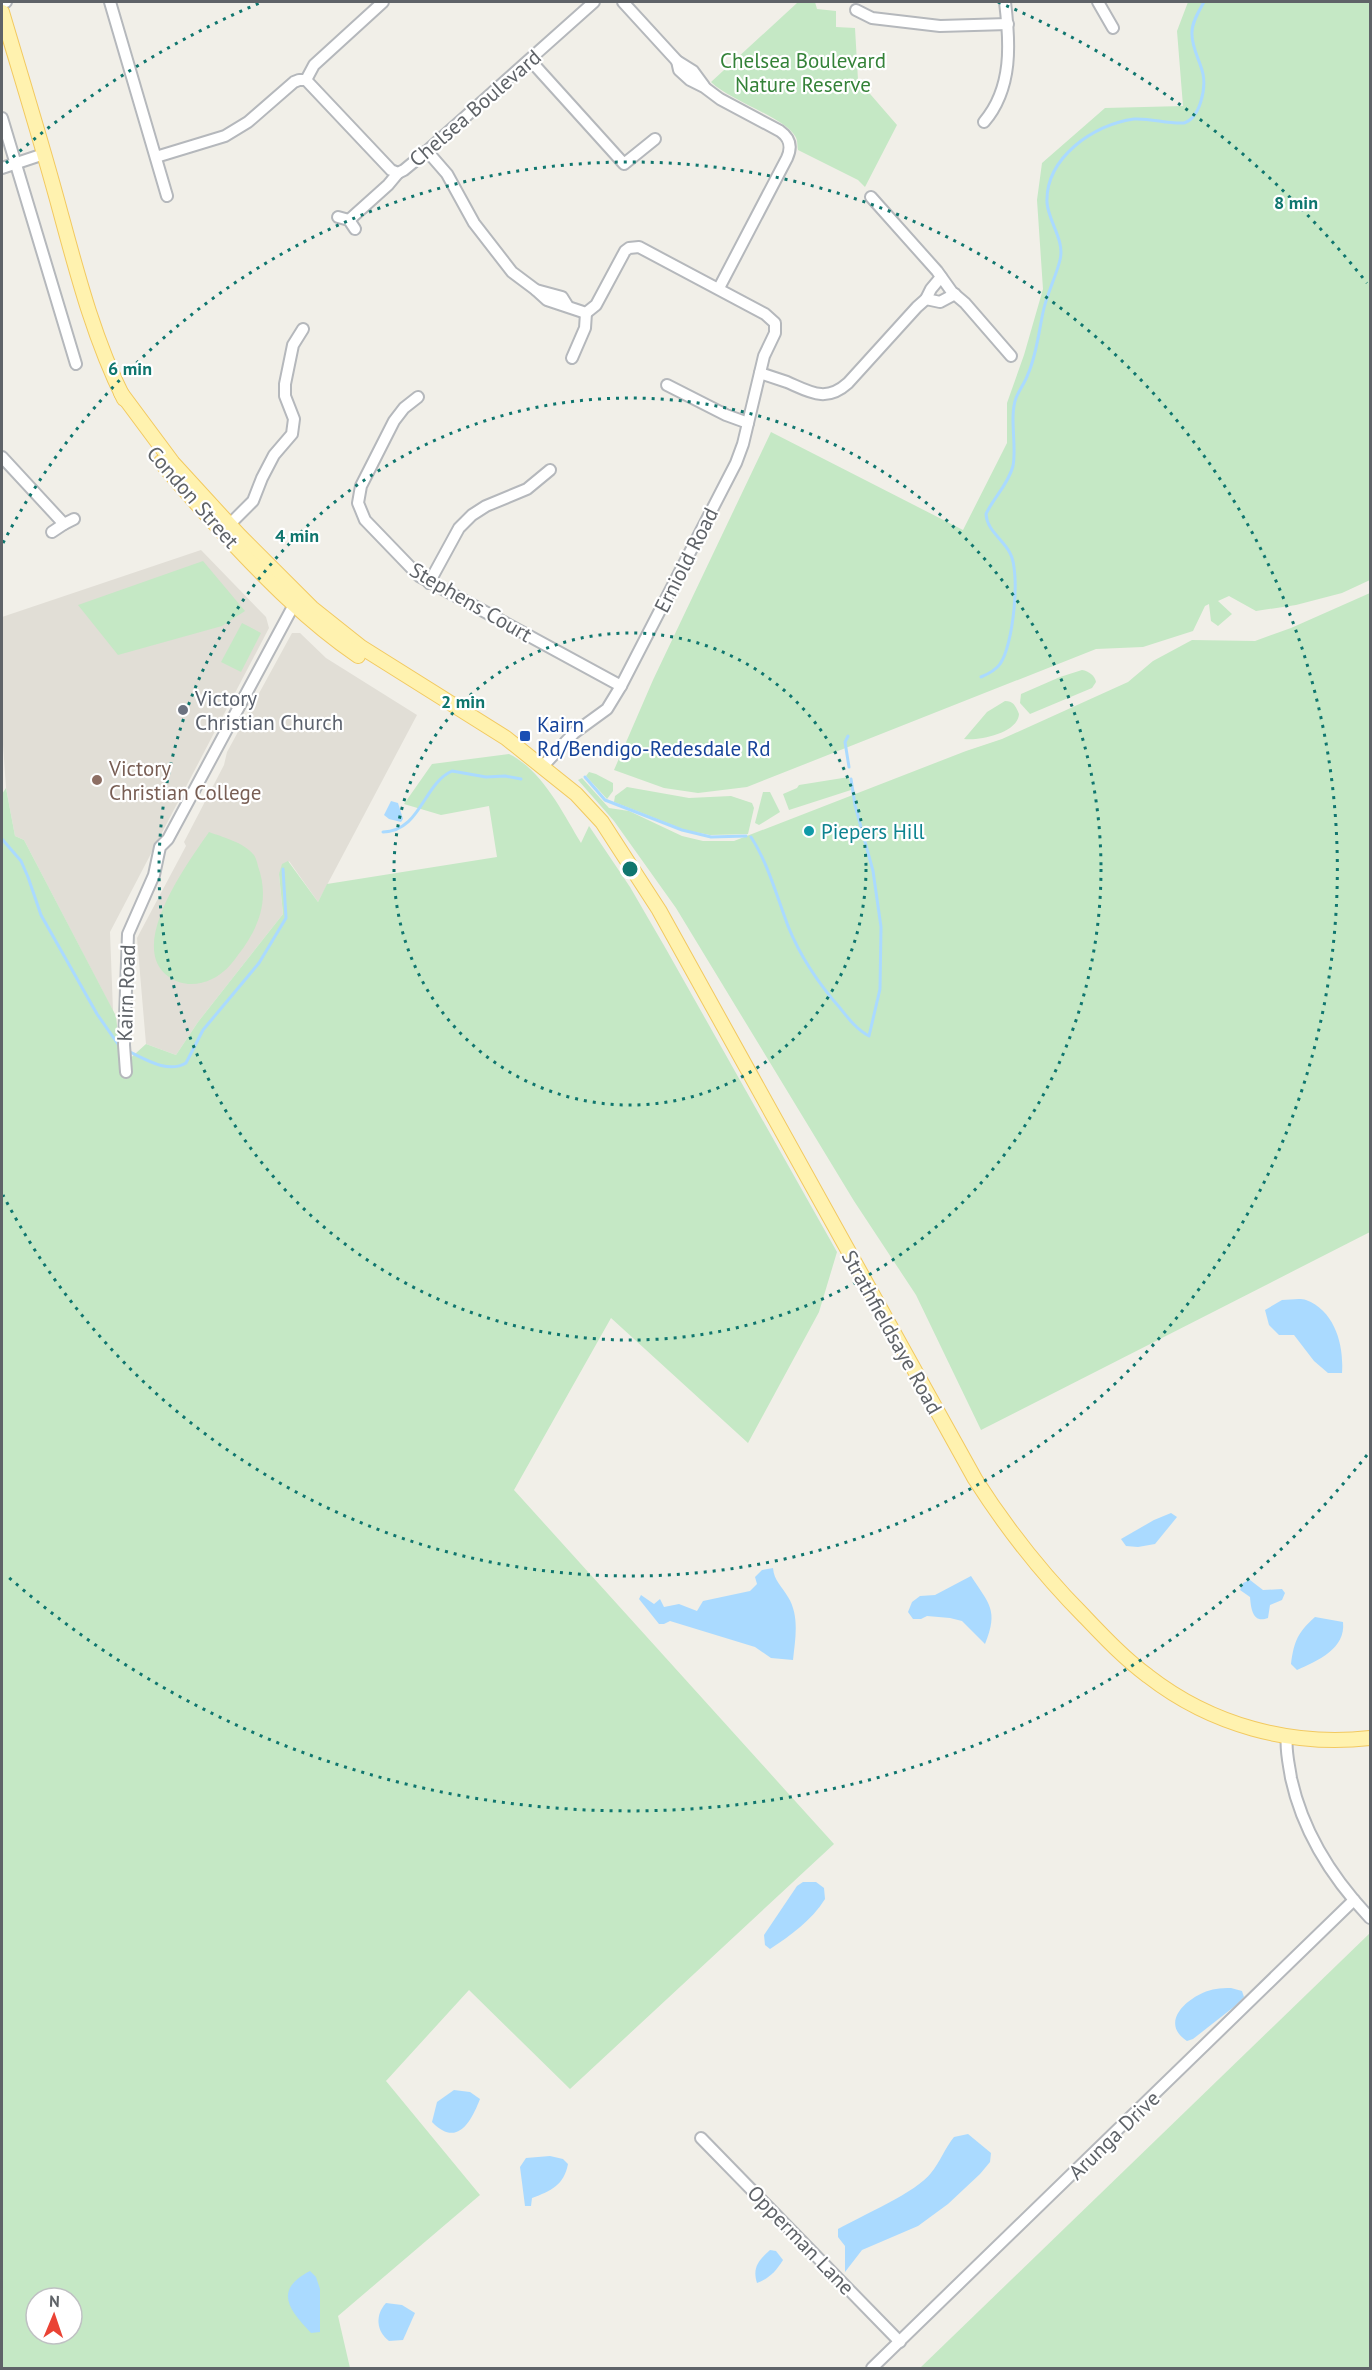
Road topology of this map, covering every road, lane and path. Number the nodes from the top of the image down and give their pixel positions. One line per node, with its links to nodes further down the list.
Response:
1 (6, 2): 8 (street)
2 (110, 2): 20 (street)
3 (383, 2): 14 (street)
4 (594, 2): 13 (street, Chelsea Boulevard)
5 (623, 2): 28 (street)
6 (1005, 2): 11 (street)
7 (1098, 2): 12 (street)
8 (2, 3)
9 (856, 10): 11 (street)
10 (2, 12): 19 (main road, Condon Street)
11 (1008, 24): 16 (street)
12 (1113, 28)
13 (530, 60): 17 (street); 18 (street, Chelsea Boulevard)
14 (306, 80): 20 (street); 23 (street, Chelsea Boulevard)
15 (2, 118): 21 (street)
16 (984, 122)
17 (655, 139)
18 (428, 151): 23 (street, Chelsea Boulevard); 31 (street)
19 (44, 154): 21 (street); 38 (main road, Condon Street)
20 (156, 156): 24 (street)
21 (16, 163): 22 (street); 35 (street)
22 (2, 168)
23 (398, 173): 26 (street)
24 (167, 196)
25 (871, 196): 27 (street)
26 (347, 222)
27 (941, 277): 29 (street); 30 (street)
28 (719, 288): 31 (street); 36 (street, Erniold Road)
29 (955, 294): 30 (street); 33 (street)
30 (926, 300): 36 (street)
31 (586, 313): 34 (street)
32 (303, 329): 43 (street)
33 (1011, 356)
34 (571, 360)
35 (76, 364)
36 (760, 374): 40 (street, Erniold Road)
37 (667, 385): 40 (street)
38 (121, 393): 43 (main road, Condon Street); 46 (main road, Condon Street)
39 (418, 397): 45 (street, Stephens Court)
40 (748, 423): 47 (street, Erniold Road)
41 (2, 457): 44 (street)
42 (550, 470): 45 (street)
43 (230, 524): 46 (main road, Condon Street)
44 (52, 532)
45 (429, 583): 47 (street, Stephens Court)
46 (296, 601): 48 (main road, Condon Street); 49 (street, Kairn Road)
47 (621, 686): 48 (street, Erniold Road)
48 (543, 766): 50 (main road, Strathfieldsaye Road)
49 (126, 1072)
50 (1287, 1736): 51 (main road, Strathfieldsaye Road); 52 (street)
51 (1371, 1738)
52 (1354, 1900): 53 (street); 55 (street, Arunga Drive)
53 (1371, 1918)
54 (701, 2138): 55 (street, Opperman Lane)
55 (900, 2342): 56 (street, Arunga Drive)
56 (872, 2368)

